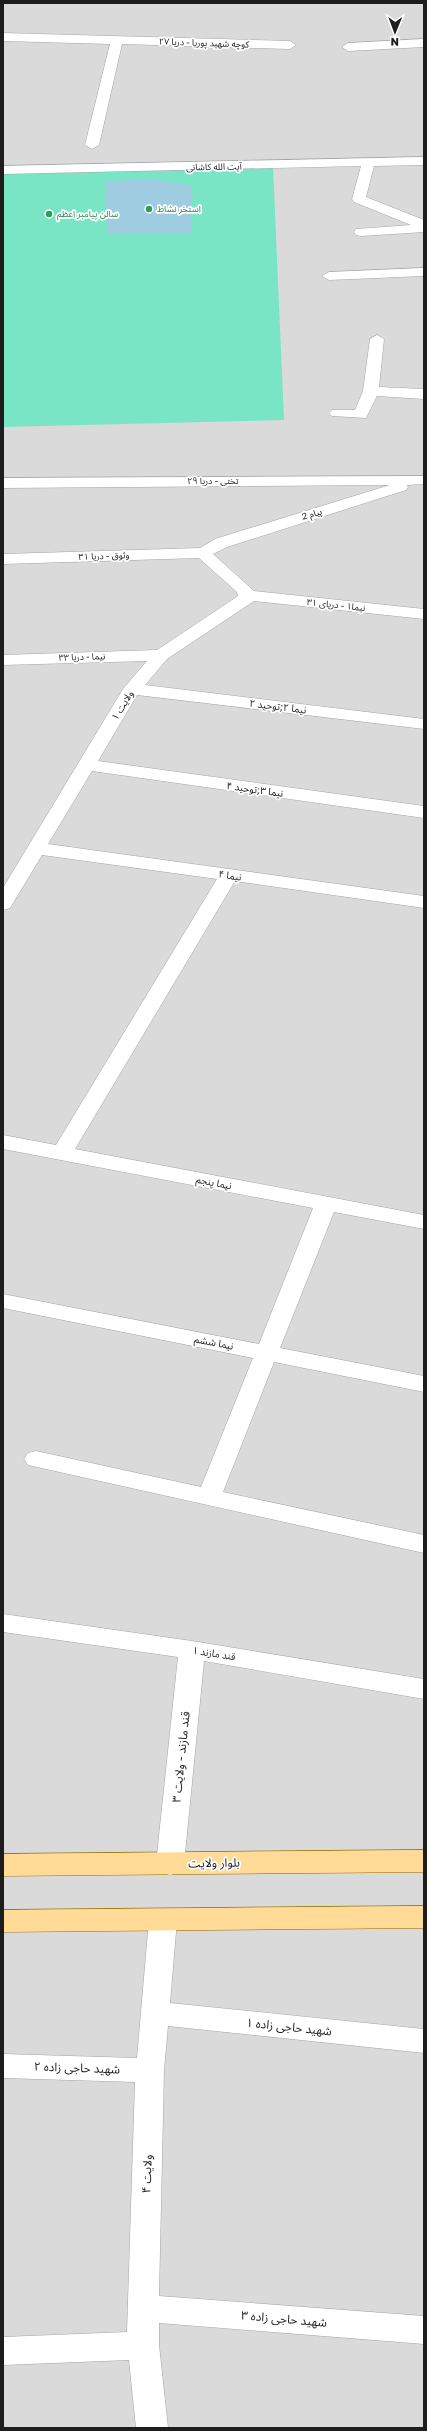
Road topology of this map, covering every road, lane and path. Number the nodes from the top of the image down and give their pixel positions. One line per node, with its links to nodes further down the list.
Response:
1 (3, 37): 2 (street, کوچه شهید پوریا - دریا ۲۷)
2 (117, 40): 4 (street, کوچه شهید پوریا - دریا ۲۷); 6 (street)
3 (424, 43): 5 (street)
4 (290, 45)
5 (348, 46)
6 (92, 145)
7 (424, 161): 8 (street, آیت الله کاشانی)
8 (368, 164): 9 (street, آیت الله کاشانی); 10 (street)
9 (3, 170)
10 (424, 226): 11 (street)
11 (361, 232)
12 (424, 272): 13 (street)
13 (329, 276)
14 (377, 339): 15 (street)
15 (371, 391): 16 (street); 17 (street)
16 (424, 394)
17 (337, 413)
18 (423, 480): 19 (street, تختی - دریا ۲۹); 20 (street, پیام 2)
19 (3, 483)
20 (204, 553): 21 (street, وثوق - دریا ۳۱); 22 (street)
21 (3, 559)
22 (248, 595): 23 (street, نیما۱ - دریای ۳۱); 24 (street, ولایت ۱)
23 (424, 614)
24 (161, 655): 25 (street, نیما - دریا ۳۳); 26 (street, ولایت ۱)
25 (3, 660)
26 (132, 689): 27 (street, نیما ۲;توحید ۲); 28 (street, ولایت ۱)
27 (424, 724)
28 (86, 765): 29 (street, نیما ۳;توحید ۴); 30 (street, ولایت ۱)
29 (424, 812)
30 (36, 848): 31 (street, نیما ۴); 33 (street, ولایت ۱)
31 (229, 875): 32 (street, نیما ۴); 35 (street)
32 (424, 902)
33 (3, 904)
34 (3, 1142): 35 (street, نیما پنجم)
35 (62, 1153): 36 (street, نیما پنجم)
36 (326, 1203): 37 (street, نیما پنجم); 39 (street)
37 (424, 1222)
38 (3, 1301): 39 (street, نیما ششم)
39 (265, 1352): 40 (street, نیما ششم); 42 (street)
40 (424, 1384)
41 (36, 1459): 42 (street)
42 (210, 1495): 43 (street)
43 (424, 1544)
44 (3, 1624): 45 (street, قند مازند ۱)
45 (192, 1650): 46 (street, قند مازند ۱); 48 (street, قند مازند - ولایت ۳)
46 (424, 1688)
47 (424, 1861): 48 (main road, بلوار ولایت)
48 (170, 1864): 49 (main road, بلوار ولایت)
49 (3, 1865)
50 (424, 1917): 51 (main road)
51 (163, 1920): 52 (main road); 53 (street, ولایت ۴)
52 (3, 1921)
53 (155, 2013): 54 (street, شهید حاجی زاده ۱); 56 (street, ولایت ۴)
54 (424, 2041)
55 (3, 2066): 56 (street, شهید حاجی زاده ۲)
56 (150, 2070): 57 (street, ولایت ۴)
57 (143, 2308): 58 (street, شهید حاجی زاده ۳); 59 (street, ولایت ۴)
58 (424, 2330)
59 (143, 2345): 60 (street); 61 (street, ولایت ۴)
60 (3, 2350)
61 (152, 2428)

